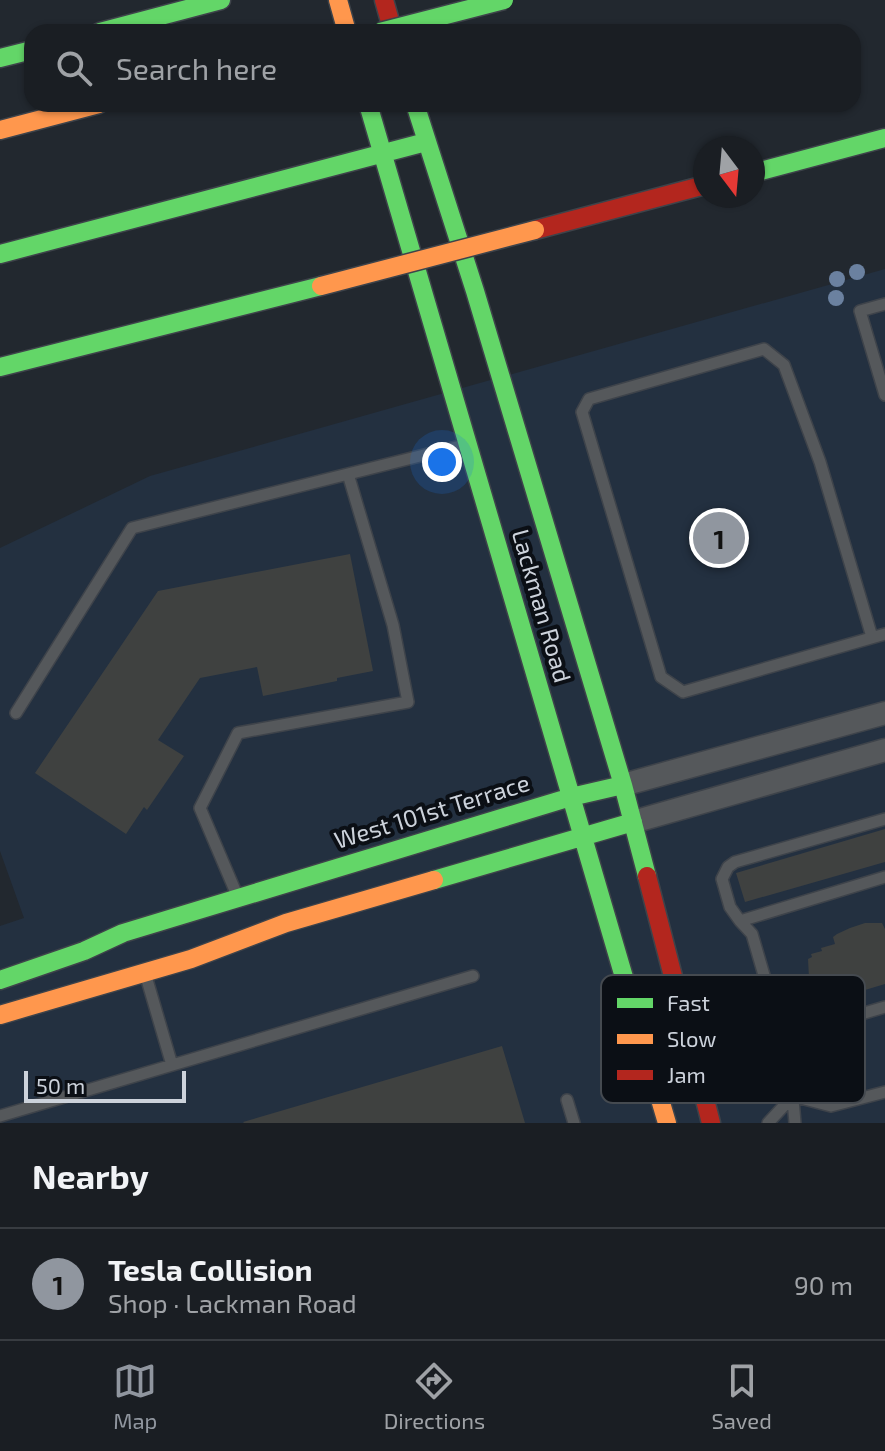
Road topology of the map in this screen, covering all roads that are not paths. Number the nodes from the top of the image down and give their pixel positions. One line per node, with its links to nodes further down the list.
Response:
1 (221, 0): 5 (main road)
2 (338, 0): 6 (main road)
3 (384, 0): 7 (main road)
4 (504, 0): 8 (main road, bridge)
5 (130, 24)
6 (345, 24)
7 (391, 24)
8 (411, 24)
9 (24, 52): 10 (main road)
10 (0, 58)
11 (69, 112): 14 (main road)
12 (370, 112): 17 (main road, Lackman Road)
13 (417, 112): 16 (main road, Lackman Road)
14 (0, 130)
15 (885, 138): 18 (main road)
16 (426, 142): 17 (main road); 30 (main road, Lackman Road)
17 (382, 153): 20 (main road); 27 (main road, Lackman Road)
18 (765, 170)
19 (693, 188): 22 (main road, bridge)
20 (0, 254)
21 (885, 304): 25 (lane)
22 (26, 361): 23 (main road); 24 (main road)
23 (0, 367)
24 (0, 379)
25 (885, 395)
26 (489, 442): 27 (main road)
27 (469, 444): 28 (lane); 37 (main road, Lackman Road)
28 (348, 474): 33 (lane); 42 (lane)
29 (523, 513): 30 (main road)
30 (560, 573): 36 (main road, Lackman Road)
31 (885, 634): 32 (lane)
32 (872, 637): 32 (lane)
33 (16, 713)
34 (885, 713): 36 (street, West 101st Terrace)
35 (885, 750): 39 (street)
36 (623, 785): 37 (main road, West 101st Terrace); 39 (main road, Lackman Road)
37 (571, 797): 40 (main road, Lackman Road); 42 (main road, West 101st Terrace)
38 (885, 819): 43 (lane)
39 (633, 822): 40 (main road); 46 (main road, Lackman Road)
40 (583, 836): 44 (main road); 45 (main road, Lackman Road)
41 (885, 877): 43 (lane)
42 (238, 898): 49 (main road, West 101st Terrace)
43 (740, 921): 47 (lane)
44 (145, 973): 52 (main road); 53 (lane)
45 (624, 975)
46 (673, 975)
47 (764, 975)
48 (473, 976): 53 (lane)
49 (0, 980)
50 (885, 1007): 51 (lane)
51 (865, 1013)
52 (0, 1015)
53 (172, 1065): 62 (lane)
54 (885, 1092): 55 (lane)
55 (865, 1097)
56 (567, 1100): 63 (lane)
57 (661, 1103): 64 (main road, Lackman Road)
58 (787, 1103): 65 (lane)
59 (794, 1103): 66 (lane)
60 (820, 1103): 61 (lane)
61 (843, 1103)
62 (0, 1116)
63 (574, 1123)
64 (667, 1123)
65 (768, 1123)
66 (795, 1123)

